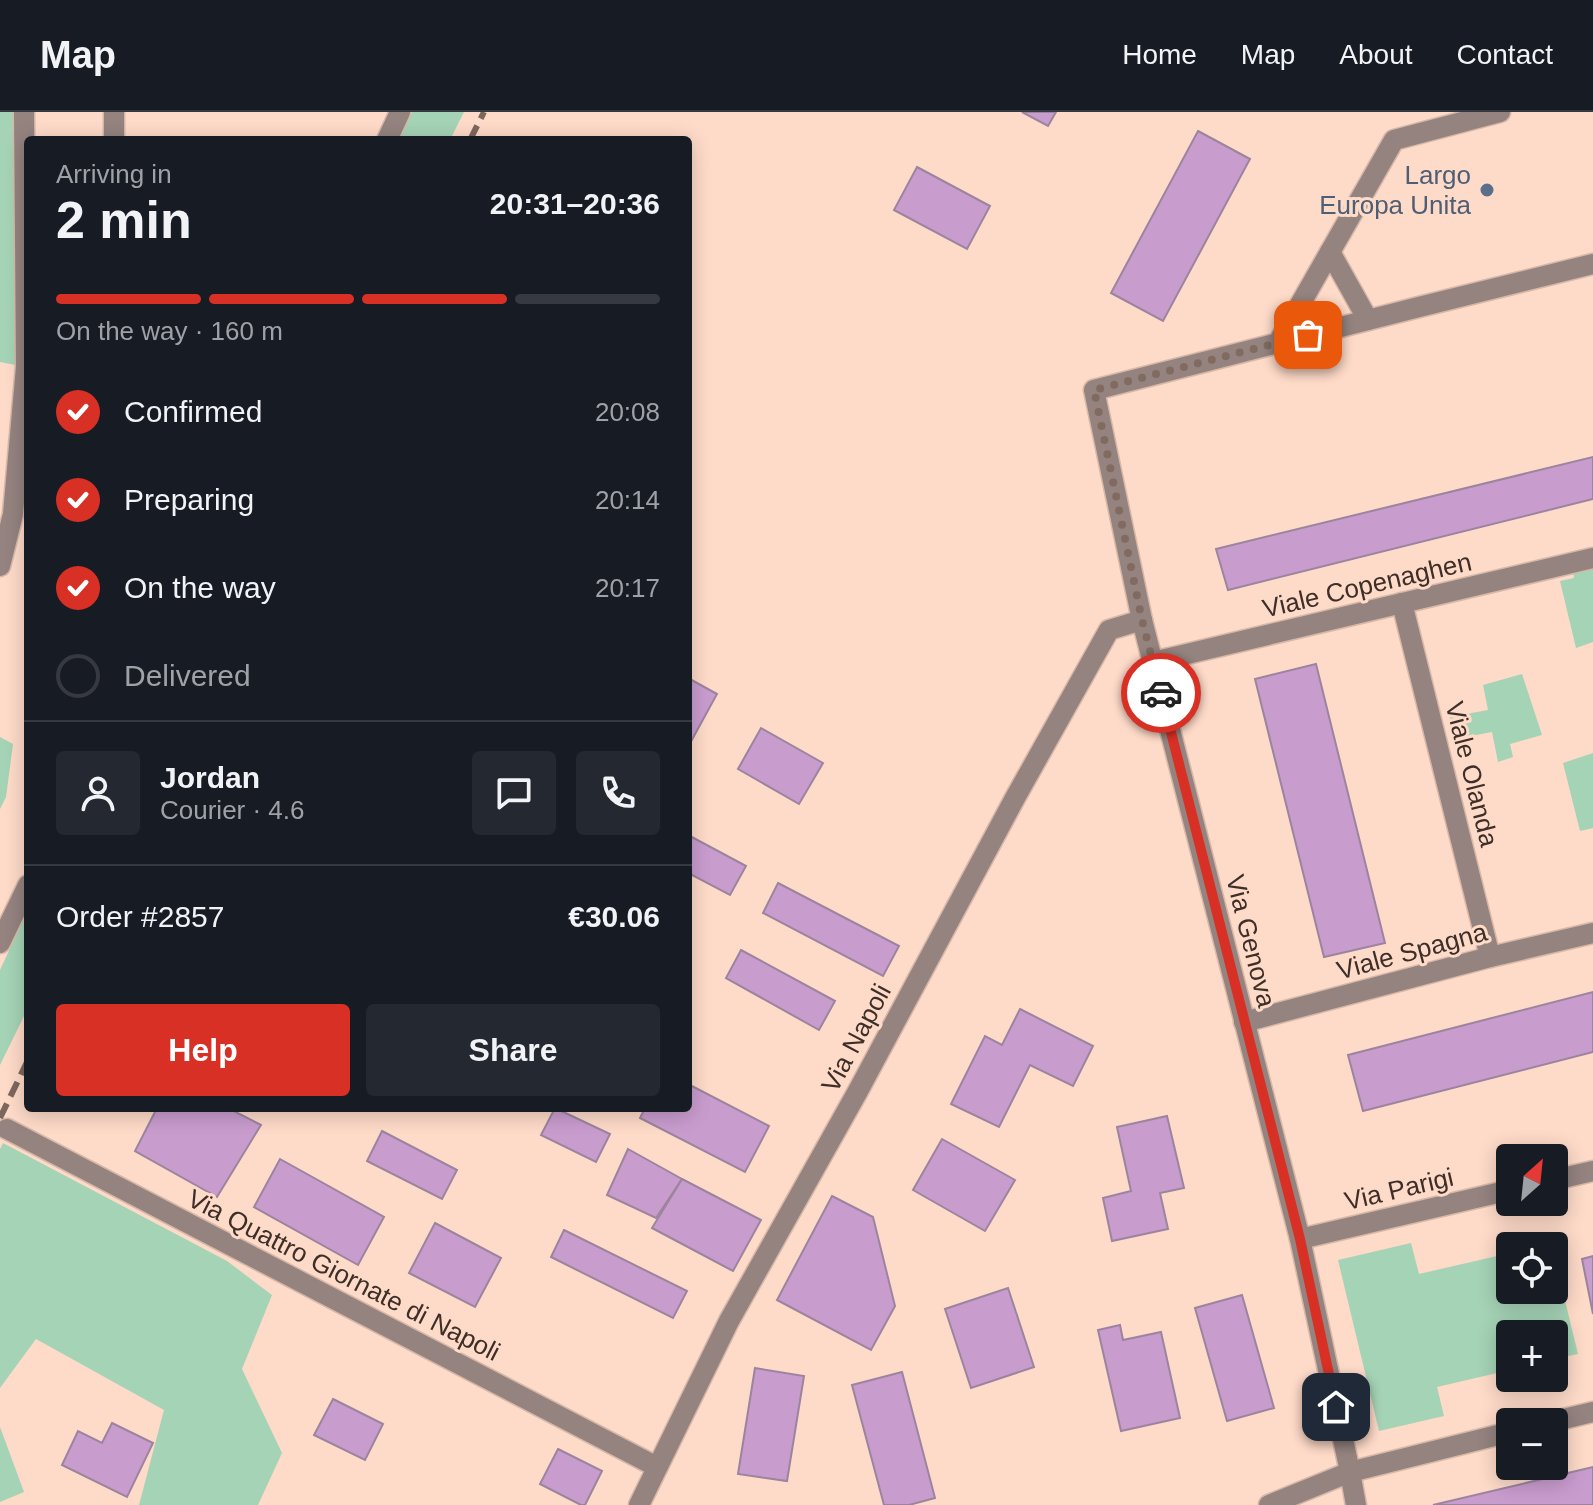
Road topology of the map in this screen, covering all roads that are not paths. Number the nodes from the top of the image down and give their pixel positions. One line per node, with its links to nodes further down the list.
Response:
1 (24, 112): 5 (street)
2 (114, 112): 6 (street)
3 (400, 112): 7 (street)
4 (1500, 112): 8 (street)
5 (24, 136)
6 (114, 136)
7 (389, 136)
8 (1330, 252): 10 (street); 11 (street)
9 (1593, 264): 10 (street)
10 (1368, 320): 11 (street)
11 (1278, 343): 16 (street, Via Genova)
12 (24, 390): 14 (street)
13 (1593, 558): 15 (street, Viale Copenaghen)
14 (0, 566)
15 (1402, 603): 17 (street, Viale Copenaghen); 21 (street, Viale Olanda)
16 (1142, 620): 17 (street, Via Genova); 31 (street, Via Napoli)
17 (1153, 662): 22 (street, Via Genova)
18 (24, 893): 20 (street)
19 (1593, 933): 21 (street, Viale Spagna)
20 (0, 943)
21 (1490, 957): 22 (street, Viale Spagna)
22 (1244, 1022): 27 (street, Via Genova)
23 (7, 1129): 31 (street, Via Quattro Giornate di Napoli)
24 (1593, 1171): 25 (street)
25 (1568, 1177)
26 (1496, 1193): 27 (street, Via Parigi)
27 (1300, 1239): 32 (street, Via Genova)
28 (1593, 1412): 29 (street)
29 (1568, 1418)
30 (1496, 1436): 32 (street)
31 (657, 1467): 33 (street, Via Napoli)
32 (1350, 1472): 34 (street); 35 (street, Via Genova)
33 (639, 1505)
34 (1269, 1505)
35 (1356, 1505)

